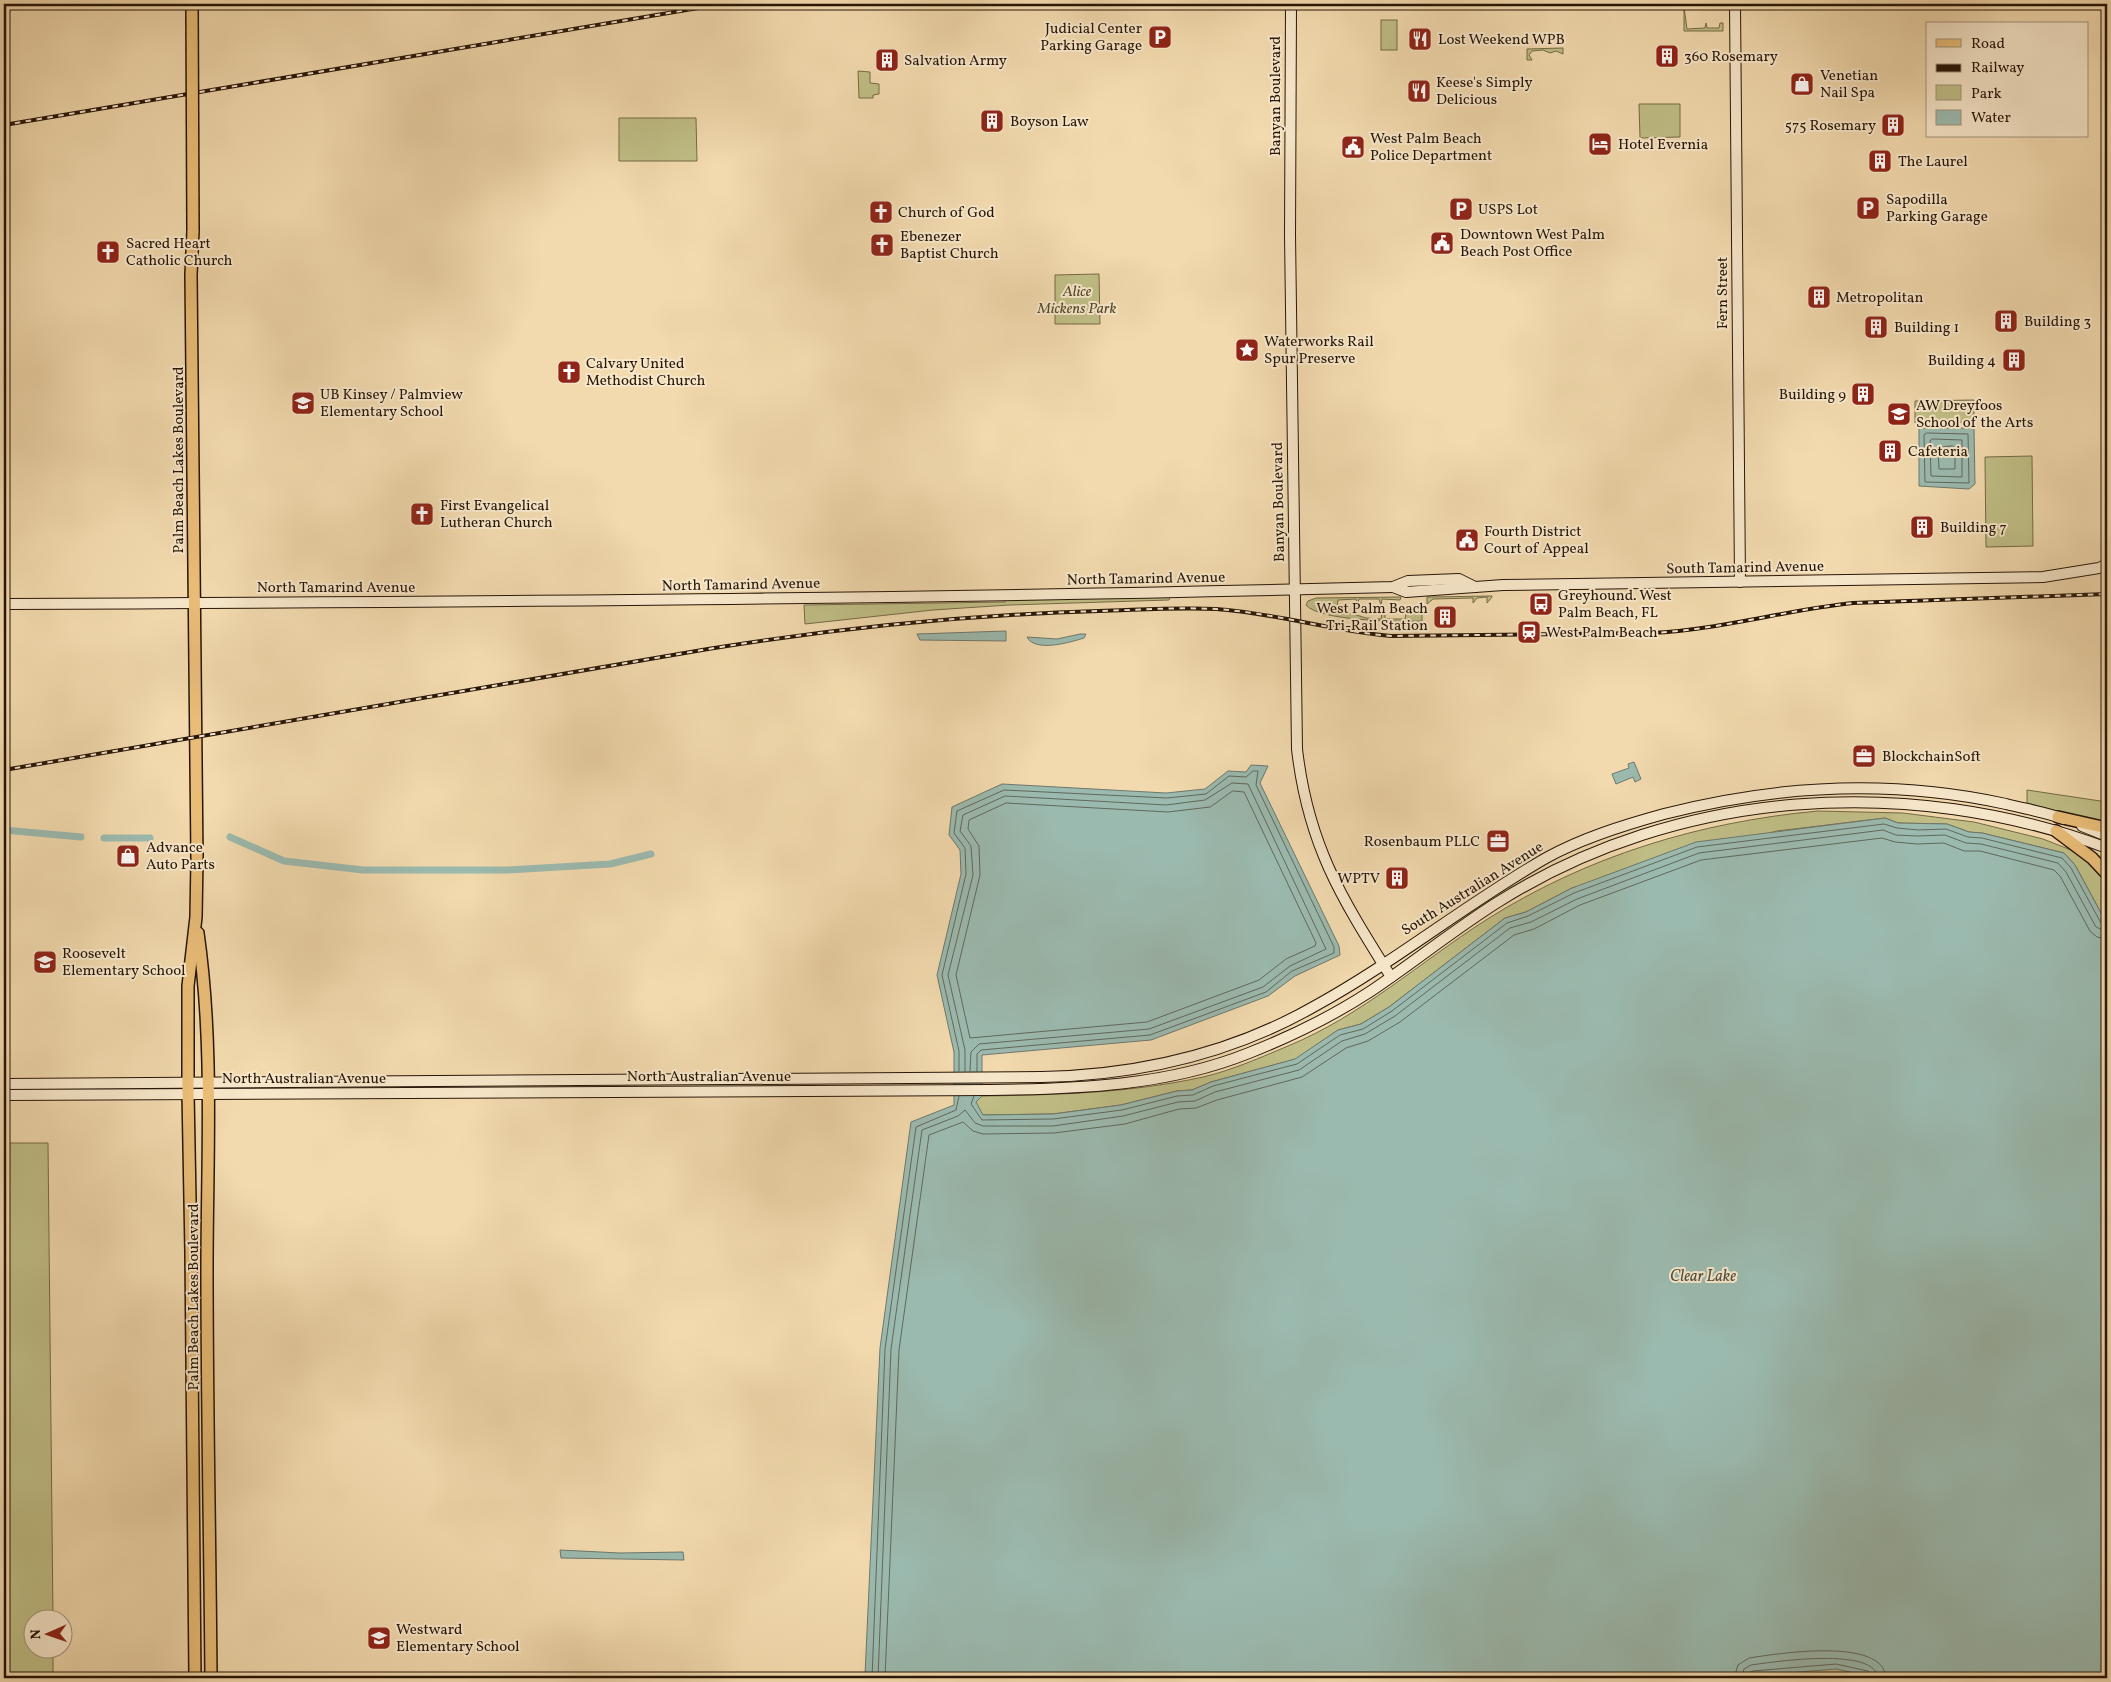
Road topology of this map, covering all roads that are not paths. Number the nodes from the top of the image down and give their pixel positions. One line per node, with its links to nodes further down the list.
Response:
1 (192, 4): 11 (main road, Palm Beach Lakes Boulevard, bridge)
2 (1291, 4): 9 (main road, Banyan Boulevard)
3 (1735, 4): 6 (main road, Fern Street)
4 (2104, 568): 6 (main road, South Tamarind Avenue)
5 (1436, 580): 7 (main road, North Tamarind Avenue); 8 (main road, North Tamarind Avenue); 10 (main road)
6 (1740, 582): 8 (main road, South Tamarind Avenue)
7 (1393, 587): 9 (main road, North Tamarind Avenue); 10 (main road, South Tamarind Avenue)
8 (1475, 587): 10 (main road, South Tamarind Avenue)
9 (1294, 589): 11 (main road, North Tamarind Avenue); 22 (main road, Banyan Boulevard)
10 (1413, 591)
11 (194, 603): 12 (main road, North Tamarind Avenue); 21 (main road, Palm Beach Lakes Boulevard)
12 (4, 604)
13 (2058, 817): 14 (main road); 16 (main road, South Australian Avenue); 18 (main road, South Australian Avenue)
14 (2107, 828)
15 (2056, 831): 17 (main road, South Australian Avenue); 19 (main road, South Australian Avenue); 20 (main road)
16 (2107, 836)
17 (2107, 848)
18 (1548, 857): 19 (main road); 22 (main road, South Australian Avenue)
19 (1553, 872): 23 (main road, South Australian Avenue)
20 (2107, 874)
21 (196, 917): 26 (main road, Palm Beach Lakes Boulevard); 27 (main road, Palm Beach Lakes Boulevard)
22 (1383, 964): 23 (main road, Banyan Boulevard); 24 (main road, North Australian Avenue)
23 (1391, 977): 28 (main road, North Australian Avenue)
24 (1069, 1076): 26 (main road, North Australian Avenue); 28 (main road)
25 (4, 1084): 27 (main road, North Australian Avenue)
26 (209, 1087): 27 (main road, North Australian Avenue); 28 (main road, North Australian Avenue); 31 (main road, Palm Beach Lakes Boulevard)
27 (188, 1088): 29 (main road, North Australian Avenue); 30 (main road, Palm Beach Lakes Boulevard)
28 (1071, 1089)
29 (4, 1095)
30 (192, 1318): 31 (main road); 32 (main road, Palm Beach Lakes Boulevard)
31 (208, 1318): 33 (main road, Palm Beach Lakes Boulevard)
32 (195, 1678)
33 (211, 1678)

